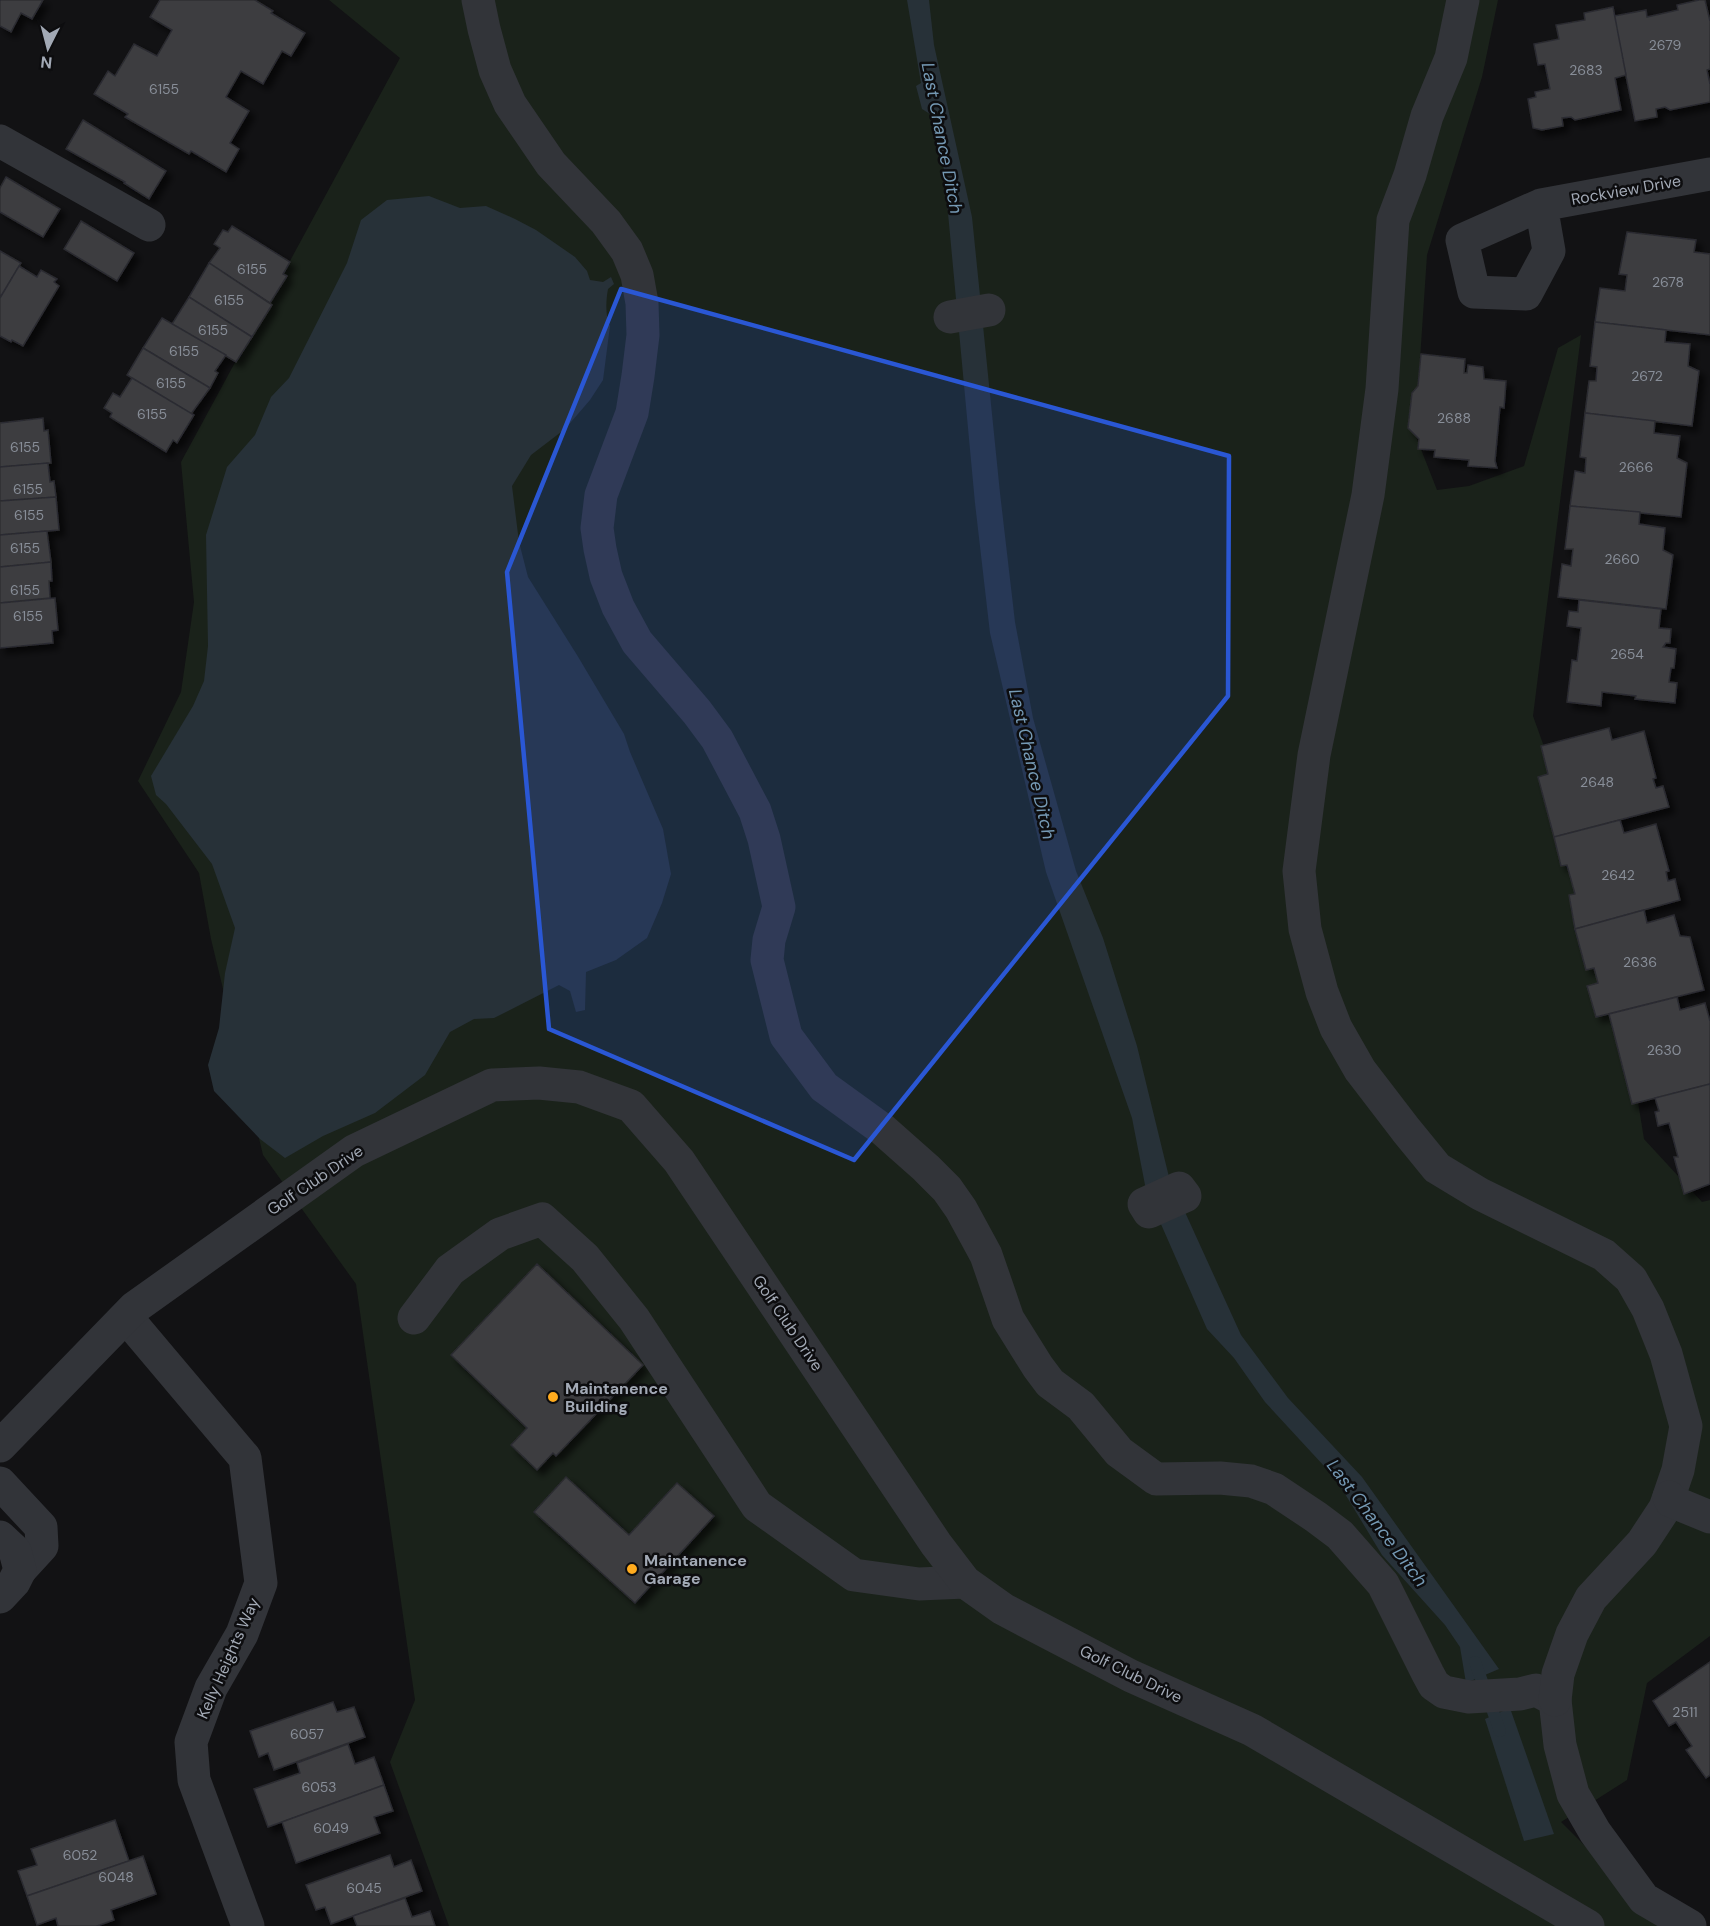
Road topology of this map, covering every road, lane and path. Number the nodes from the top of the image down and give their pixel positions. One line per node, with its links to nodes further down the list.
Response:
1 (478, 0): 19 (street)
2 (1463, 0): 13 (street)
3 (0, 141): 6 (street)
4 (1710, 174): 5 (street, Rockview Drive)
5 (1541, 205)
6 (149, 225)
7 (989, 310): 8 (street)
8 (950, 317)
9 (126, 1317): 11 (street, Golf Club Drive); 17 (street, Golf Club Drive); 20 (street, Kelly Heights Way)
10 (414, 1318): 17 (street)
11 (0, 1446)
12 (0, 1483): 16 (street)
13 (1669, 1497): 14 (street); 19 (street)
14 (1710, 1517)
15 (0, 1537): 16 (street)
16 (20, 1570): 18 (street)
17 (964, 1582): 21 (street, Golf Club Drive)
18 (0, 1597)
19 (1555, 1700): 22 (street)
20 (248, 1926)
21 (1587, 1926)
22 (1690, 1926)

